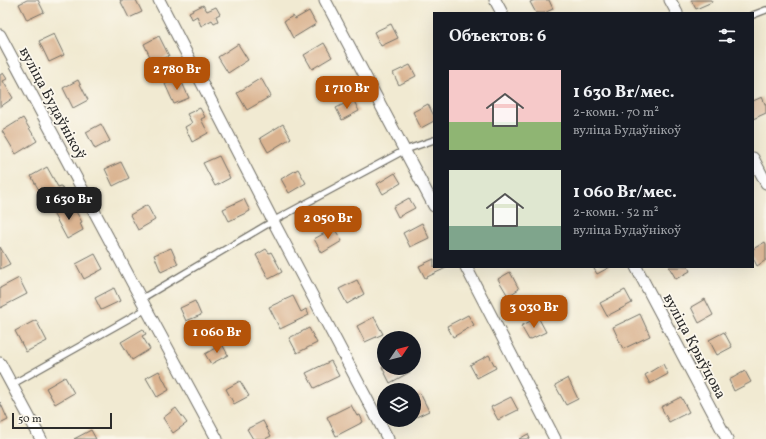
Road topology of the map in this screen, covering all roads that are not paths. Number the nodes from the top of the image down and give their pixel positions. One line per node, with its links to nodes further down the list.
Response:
1 (159, 0): 15 (street)
2 (325, 0): 11 (street)
3 (495, 0): 6 (street)
4 (670, 0): 7 (street)
5 (766, 10): 8 (lane)
6 (501, 12)
7 (676, 12)
8 (754, 15)
9 (0, 35): 18 (street, вуліца Будаўнікоў)
10 (433, 140): 11 (lane)
11 (405, 150): 14 (street); 15 (lane)
12 (754, 160): 13 (street)
13 (766, 183)
14 (433, 204)
15 (273, 221): 18 (lane); 23 (street)
16 (467, 268): 24 (street)
17 (637, 268): 25 (street, вуліца Крыўцова)
18 (143, 304): 20 (lane); 22 (street, вуліца Будаўнікоў)
19 (1, 369): 20 (street)
20 (11, 385): 21 (street)
21 (41, 439)
22 (217, 439)
23 (388, 439)
24 (555, 439)
25 (727, 439)

